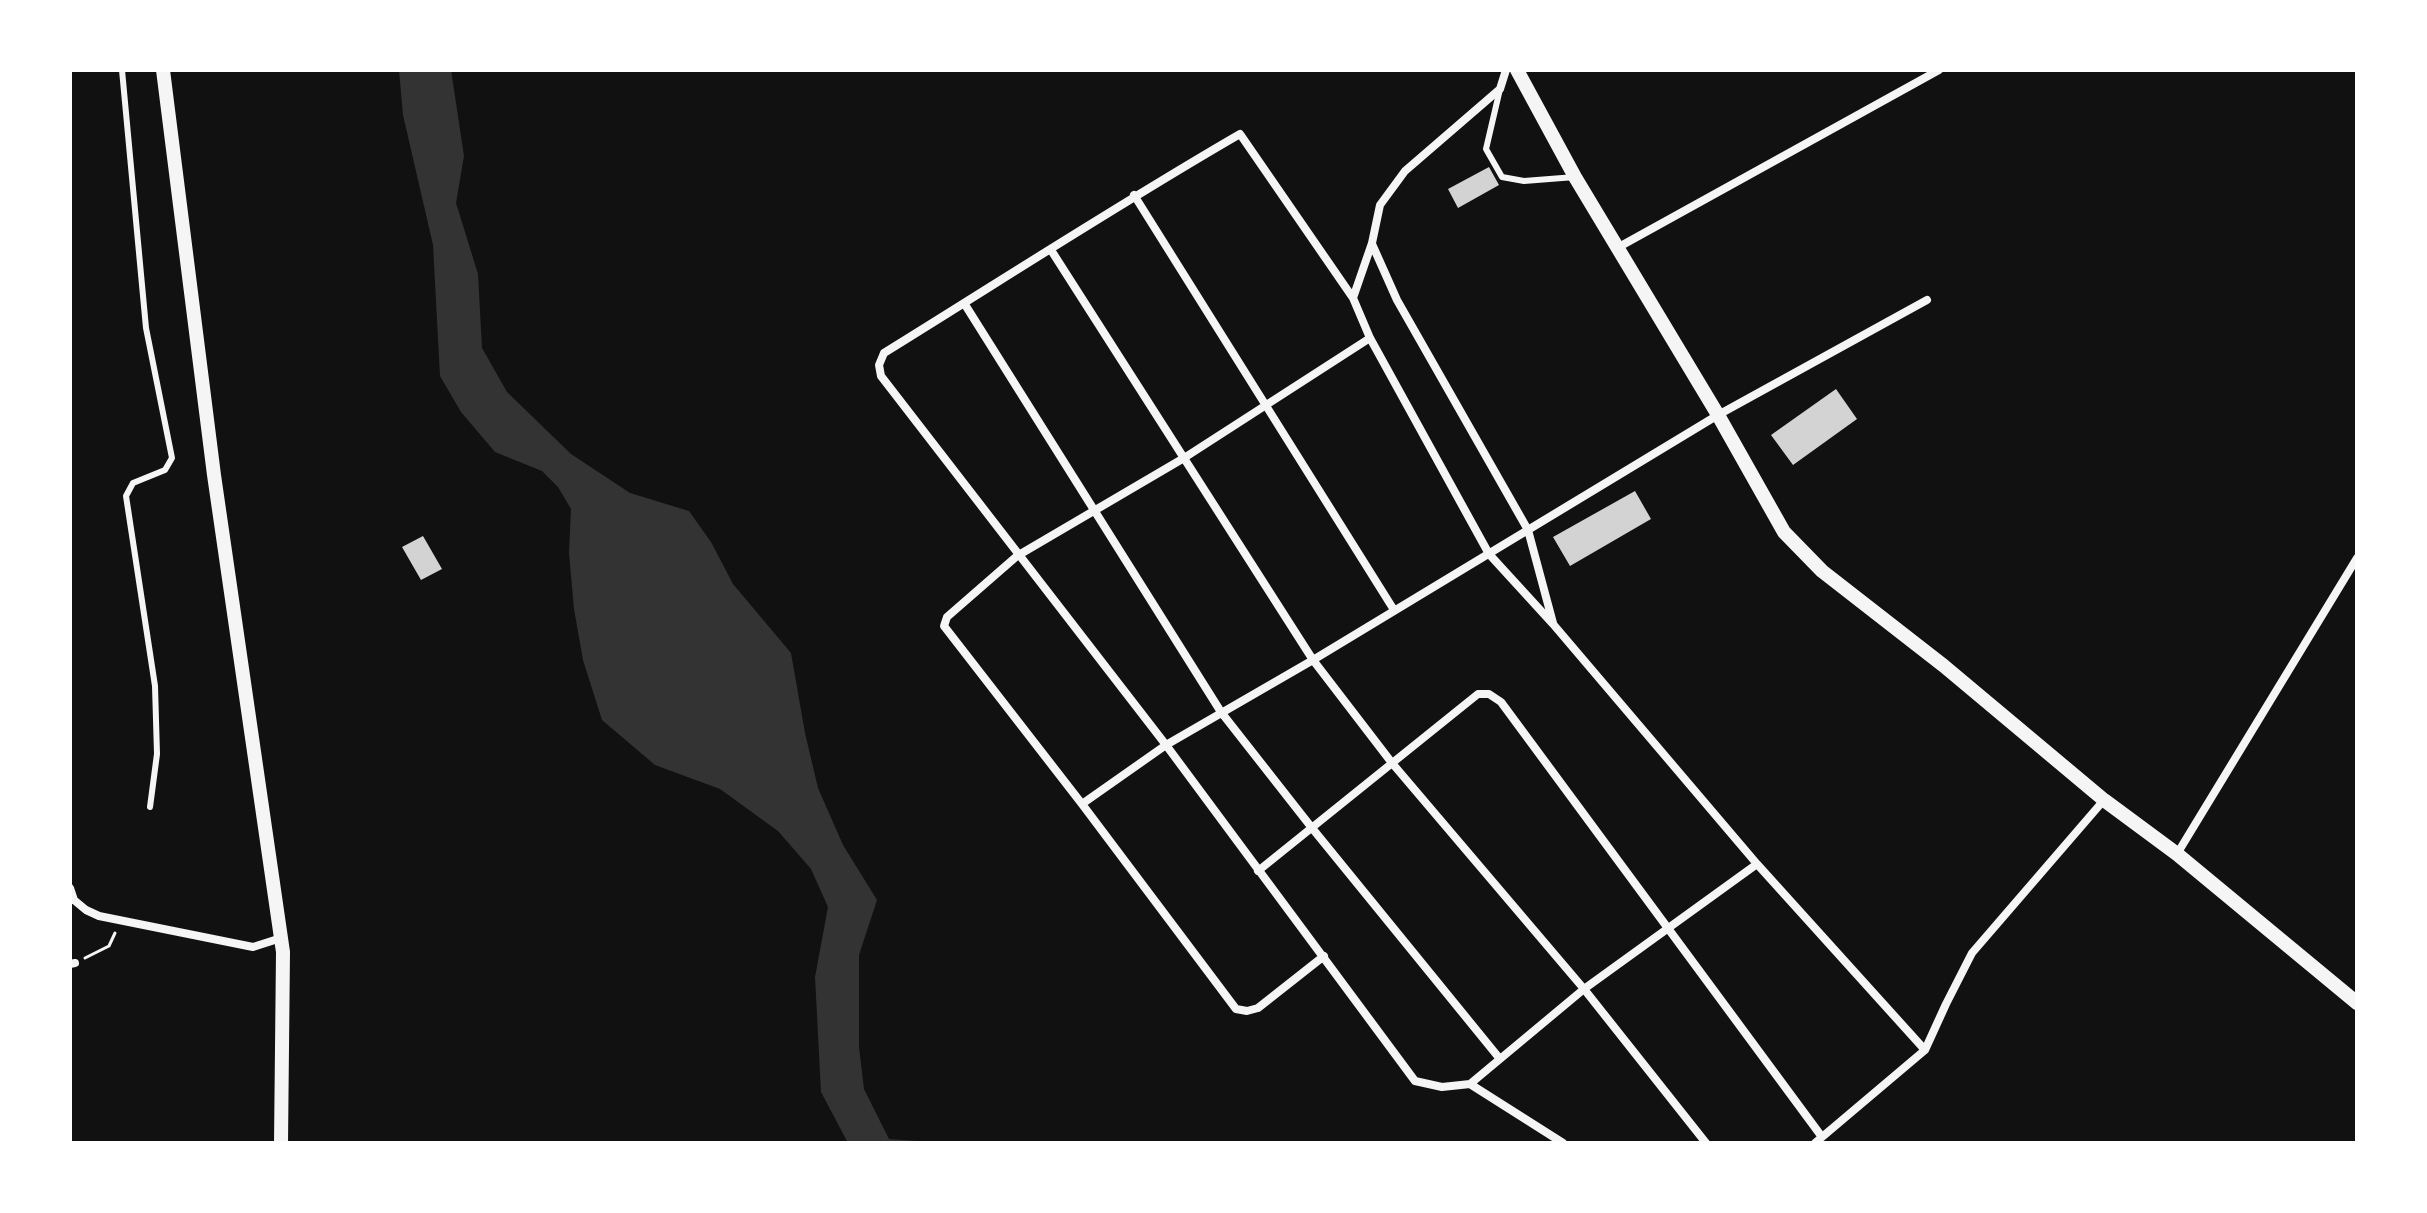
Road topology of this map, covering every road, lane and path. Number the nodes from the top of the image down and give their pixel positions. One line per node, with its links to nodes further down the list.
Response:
1 (122, 70): 32 (lane)
2 (163, 70): 41 (street)
3 (1506, 70): 6 (street)
4 (1517, 70): 7 (street)
5 (1939, 70): 10 (street)
6 (1500, 89): 7 (lane); 9 (street)
7 (1575, 177): 10 (street)
8 (1134, 195): 11 (street); 12 (street); 16 (street)
9 (1372, 243): 12 (street); 20 (street)
10 (1617, 248): 17 (street)
11 (1051, 250): 14 (street); 18 (street)
12 (1353, 298): 15 (street)
13 (1927, 300): 17 (street)
14 (964, 303): 19 (street); 22 (street)
15 (1370, 338): 16 (street); 21 (street)
16 (1267, 405): 18 (street); 24 (street)
17 (1718, 415): 20 (street); 30 (street)
18 (1184, 458): 19 (street); 26 (street)
19 (1094, 511): 22 (street); 27 (street)
20 (1528, 530): 21 (street); 25 (street)
21 (1489, 554): 24 (street); 25 (street)
22 (1017, 556): 28 (street); 31 (street)
23 (2357, 558): 34 (street)
24 (1394, 610): 26 (street)
25 (1553, 624): 35 (street)
26 (1313, 660): 27 (street); 29 (street)
27 (1221, 712): 28 (street); 33 (street)
28 (1166, 745): 31 (street); 36 (street)
29 (1392, 763): 33 (street); 40 (street); 44 (street)
30 (2104, 800): 34 (street); 46 (street)
31 (1082, 804): 42 (street)
32 (150, 807)
33 (1312, 828): 36 (street); 47 (street)
34 (2177, 854): 45 (street)
35 (1757, 864): 40 (street); 46 (street)
36 (1258, 871): 42 (street)
37 (70, 888): 38 (street)
38 (72, 900): 39 (street)
39 (121, 919): 41 (street); 43 (path)
40 (1669, 928): 44 (street); 49 (street)
41 (281, 938): 50 (street)
42 (1324, 956): 48 (street)
43 (72, 964)
44 (1584, 989): 47 (street); 52 (street)
45 (2357, 1003)
46 (1925, 1050): 49 (street)
47 (1500, 1059): 48 (street)
48 (1470, 1084): 51 (street)
49 (1819, 1140)
50 (281, 1143)
51 (1563, 1143)
52 (1706, 1143)

